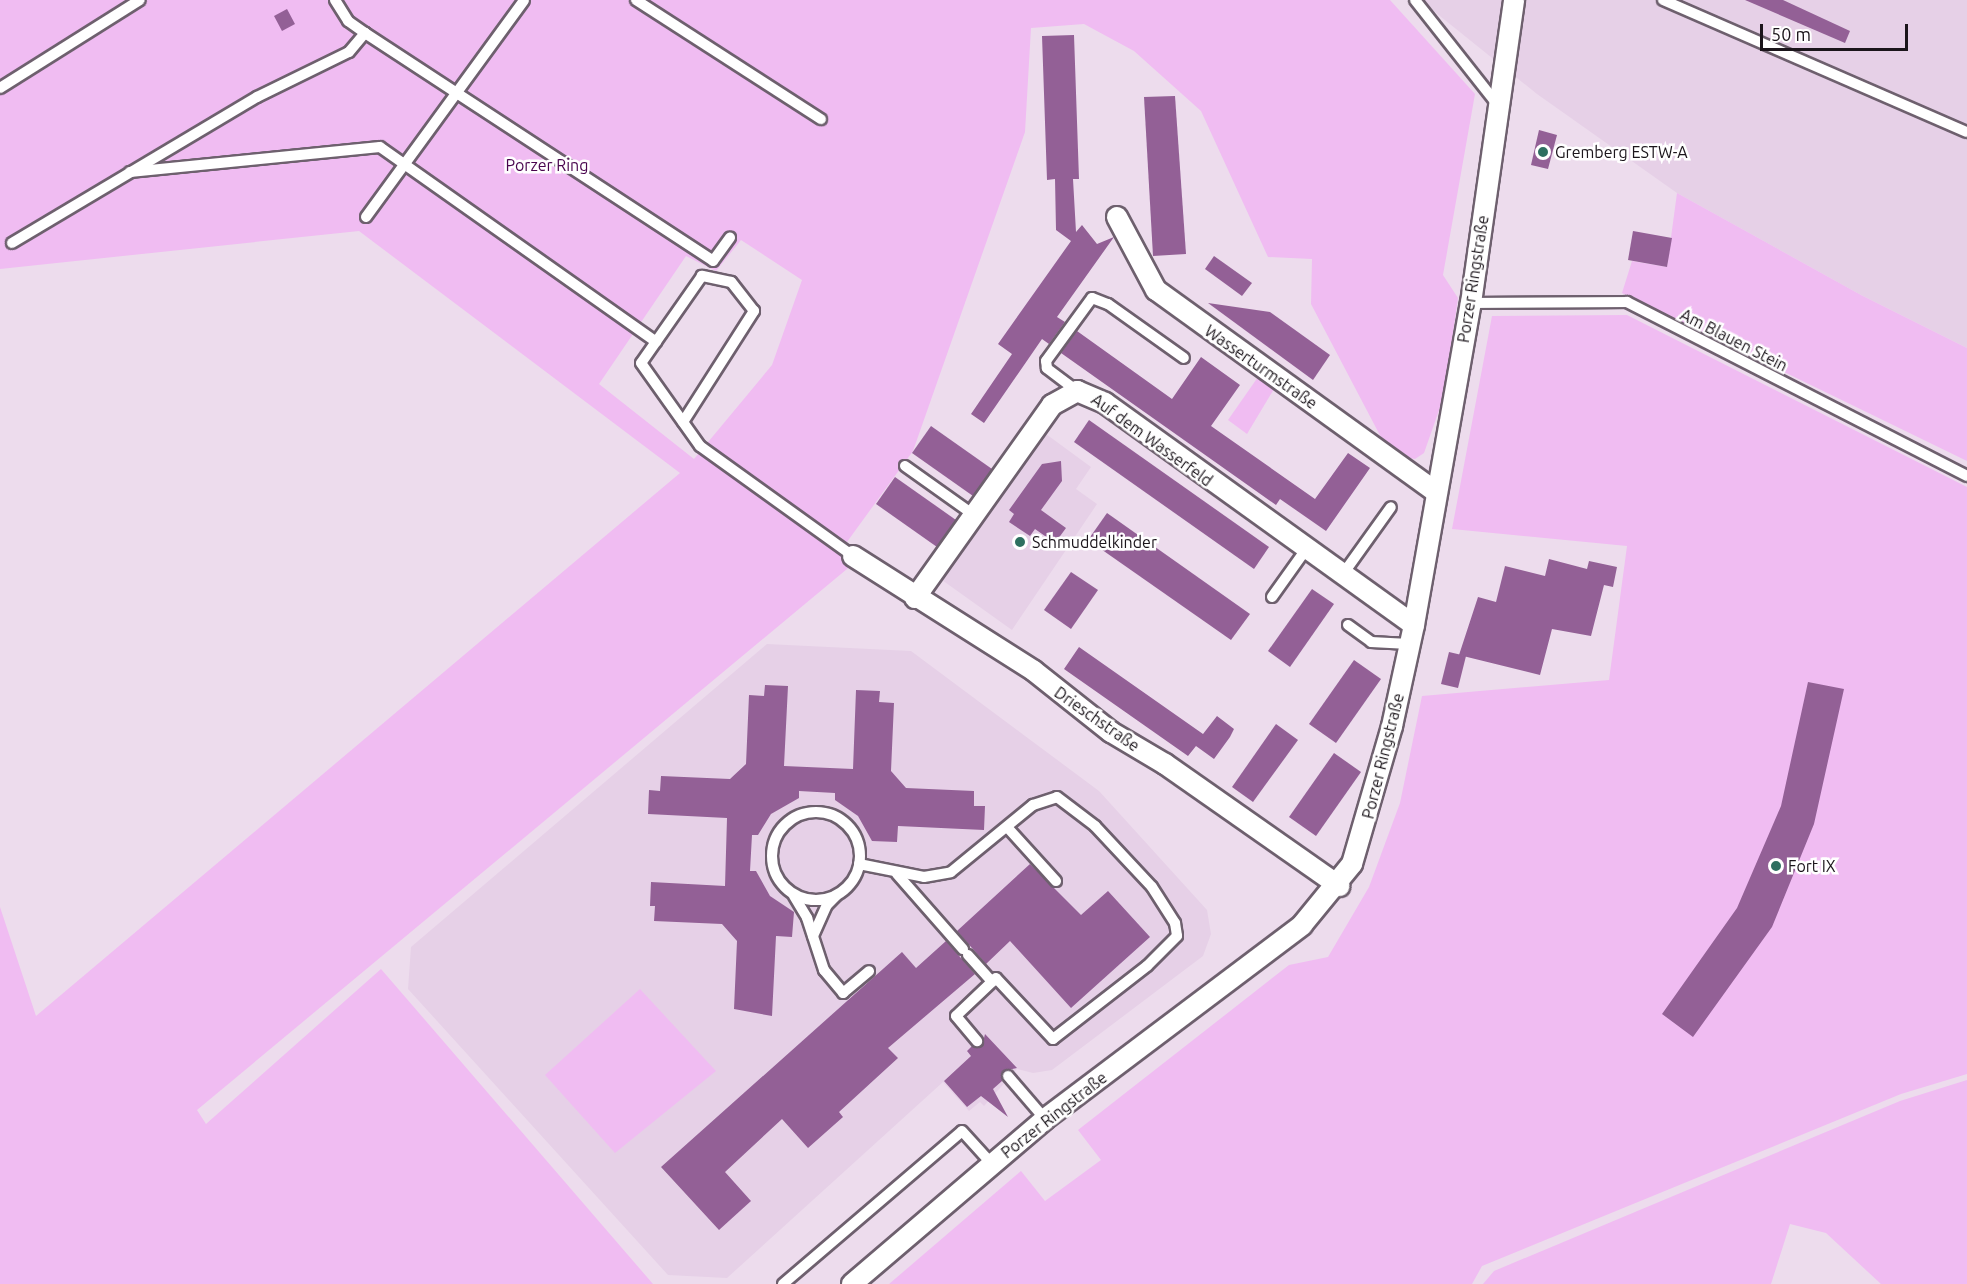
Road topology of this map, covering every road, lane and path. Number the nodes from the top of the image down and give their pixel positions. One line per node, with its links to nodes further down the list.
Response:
1 (140, 0): 9 (lane)
2 (335, 0): 8 (lane)
3 (524, 0): 10 (lane)
4 (636, 0): 12 (lane)
5 (1415, 0): 11 (lane)
6 (1514, 0): 11 (street, Porzer Ringstraße)
7 (1663, 0): 13 (lane)
8 (365, 33): 10 (lane); 15 (lane)
9 (0, 88)
10 (457, 94): 14 (lane); 18 (lane)
11 (1498, 106): 20 (street, Porzer Ringstraße)
12 (821, 119)
13 (1967, 132)
14 (405, 164): 15 (lane); 16 (lane); 21 (lane)
15 (130, 172): 19 (lane)
16 (366, 217)
17 (1117, 217): 27 (street, Wasserturmstraße)
18 (730, 238)
19 (12, 243)
20 (1471, 303): 26 (lane, Am Blauen Stein); 27 (street, Porzer Ringstraße)
21 (656, 342): 24 (lane); 24 (lane)
22 (1184, 358): 23 (lane)
23 (1077, 391): 29 (street, Auf dem Wasserfeld); 30 (street, Auf dem Wasserfeld)
24 (683, 422): 31 (lane)
25 (905, 466): 29 (lane)
26 (1967, 476)
27 (1435, 490): 36 (street, Porzer Ringstraße)
28 (1391, 507): 32 (lane)
29 (974, 515): 34 (street, Auf dem Wasserfeld)
30 (1307, 548): 32 (street, Auf dem Wasserfeld); 33 (lane)
31 (853, 556): 34 (street, Drieschstraße)
32 (1343, 574): 36 (street, Auf dem Wasserfeld)
33 (1272, 597)
34 (915, 598): 41 (street, Drieschstraße)
35 (1348, 625): 36 (lane)
36 (1412, 634): 41 (street, Porzer Ringstraße)
37 (1007, 827): 39 (lane); 40 (lane); 46 (lane)
38 (860, 864): 39 (lane); 42 (lane); 43 (lane)
39 (897, 874): 46 (lane)
40 (1056, 881)
41 (1339, 886): 49 (street, Porzer Ringstraße)
42 (841, 892): 43 (lane); 44 (lane)
43 (792, 893): 44 (lane)
44 (813, 936): 45 (lane)
45 (869, 971)
46 (992, 982): 47 (lane)
47 (977, 1041)
48 (1008, 1076): 49 (lane)
49 (1045, 1119): 50 (street, Porzer Ringstraße)
50 (992, 1164): 51 (lane); 52 (street, Porzer Ringstraße)
51 (783, 1284)
52 (852, 1284)

